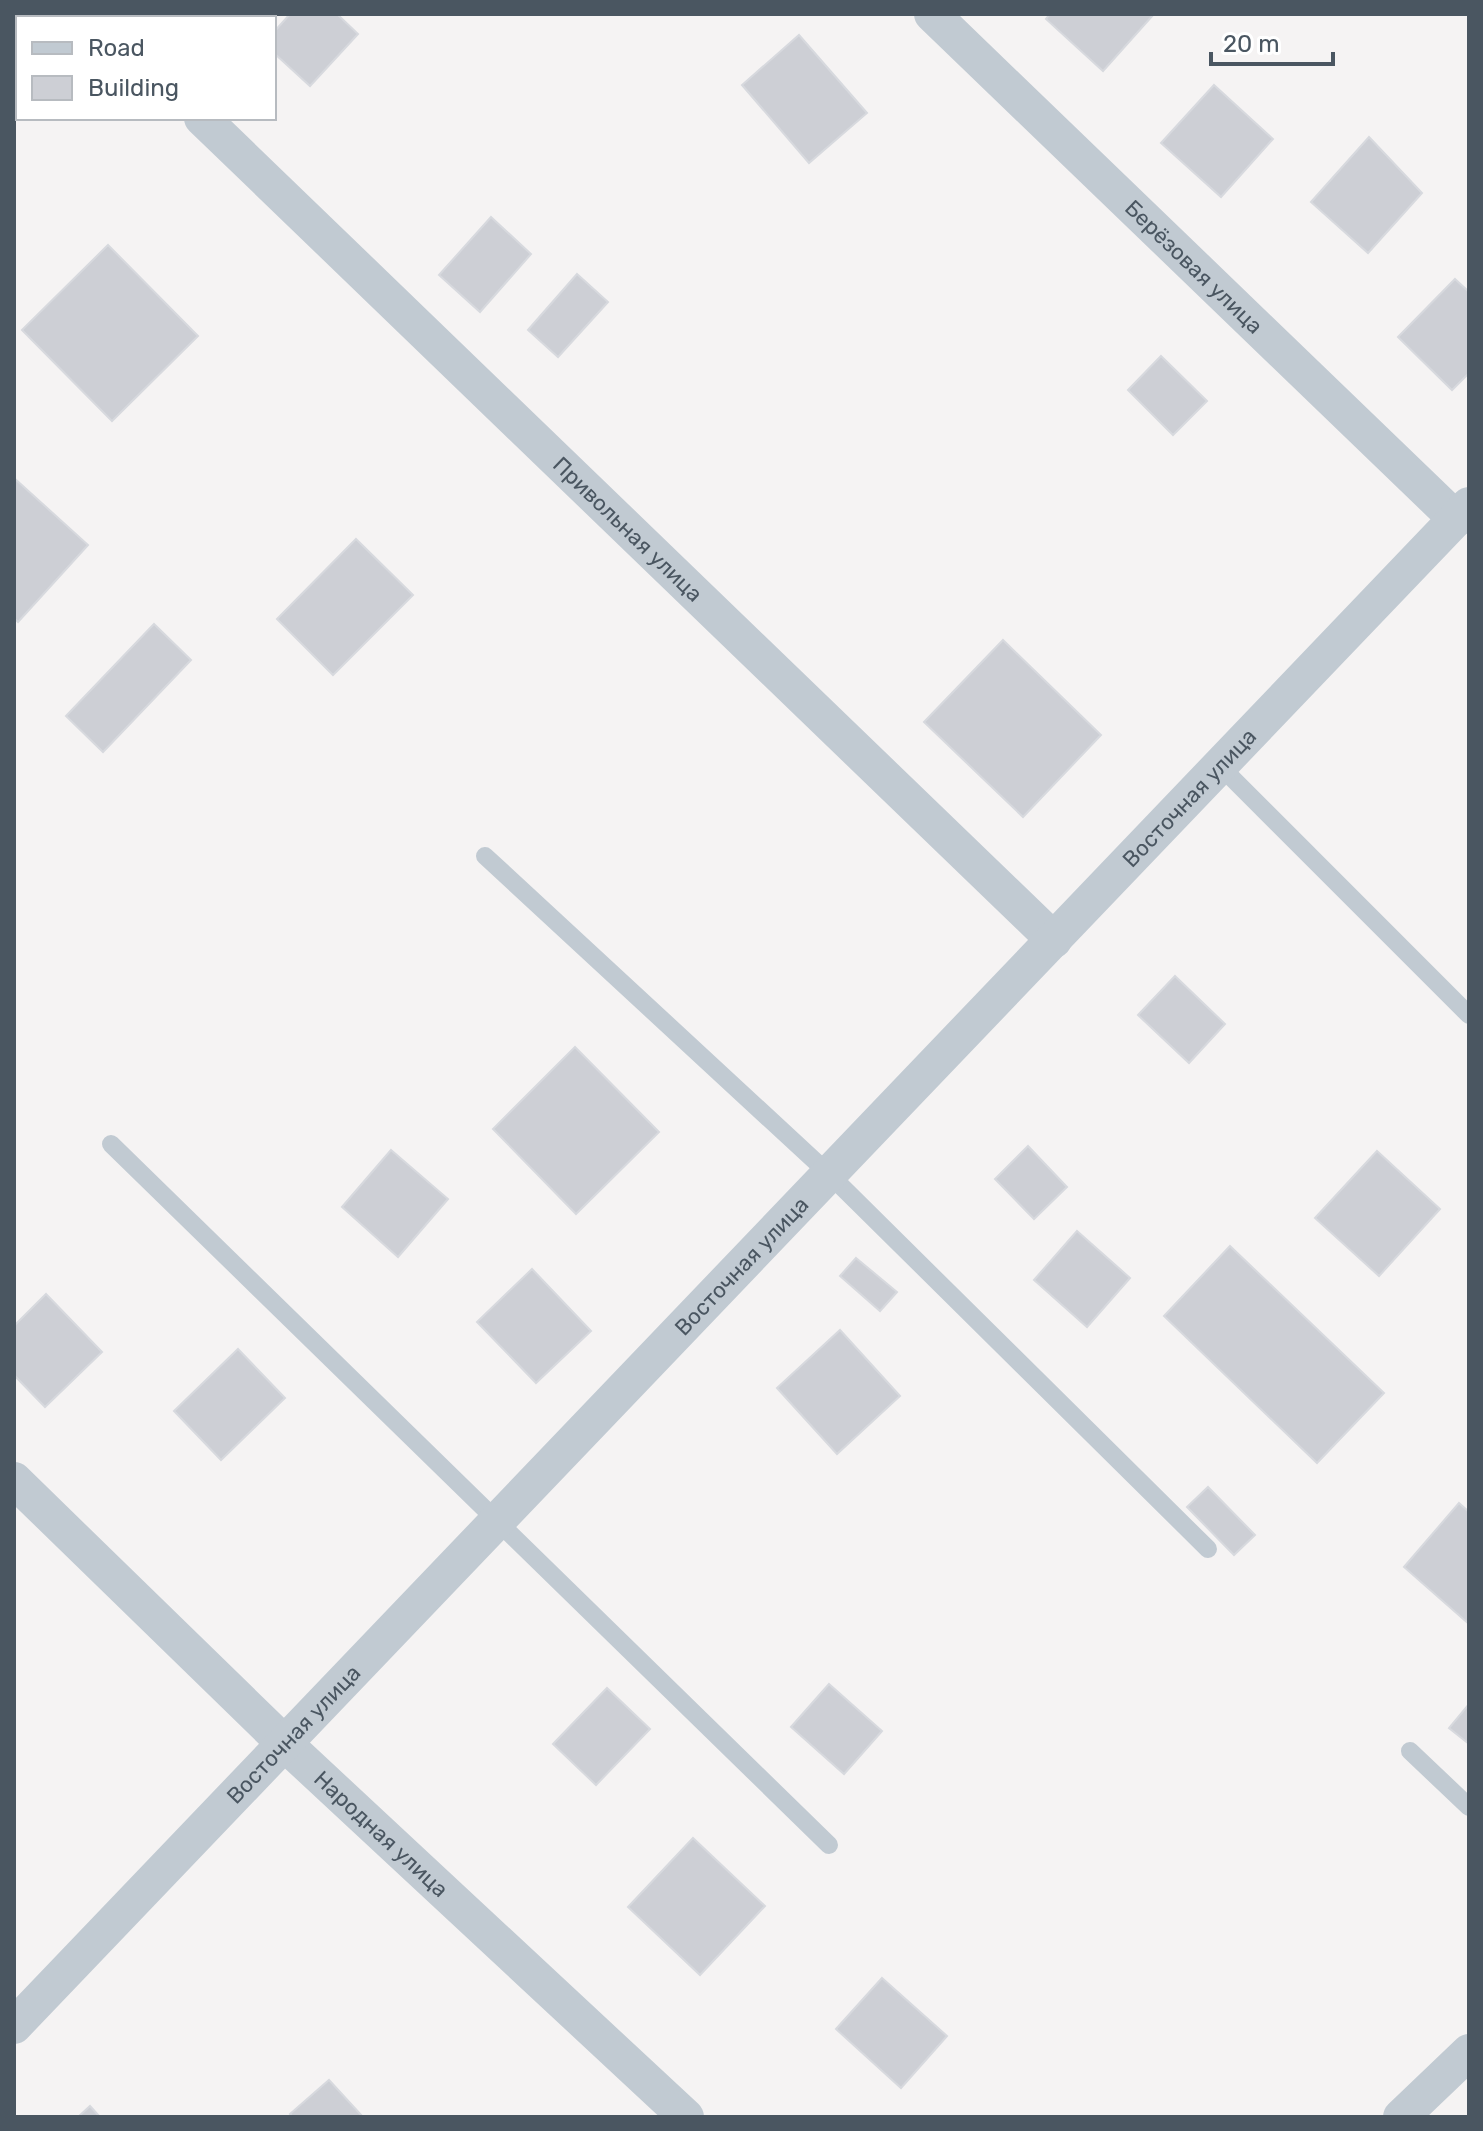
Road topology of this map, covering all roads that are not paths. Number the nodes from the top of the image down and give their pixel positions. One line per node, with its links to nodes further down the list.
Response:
1 (932, 14): 3 (street, Берёзовая улица)
2 (204, 120): 6 (street, Привольная улица)
3 (1462, 512): 4 (street, Восточная улица)
4 (1220, 766): 6 (street, Восточная улица); 7 (lane)
5 (485, 856): 9 (lane)
6 (1054, 940): 9 (street, Восточная улица)
7 (1469, 1015)
8 (111, 1144): 11 (lane)
9 (829, 1174): 11 (street, Восточная улица); 12 (lane)
10 (14, 1480): 13 (street, Народная улица)
11 (496, 1523): 13 (street, Восточная улица); 16 (lane)
12 (1208, 1549)
13 (284, 1743): 17 (street, Восточная улица); 19 (street, Народная улица)
14 (1410, 1751): 15 (lane)
15 (1469, 1807)
16 (829, 1845)
17 (14, 2026)
18 (1469, 2052): 20 (street)
19 (686, 2117)
20 (1401, 2117)

